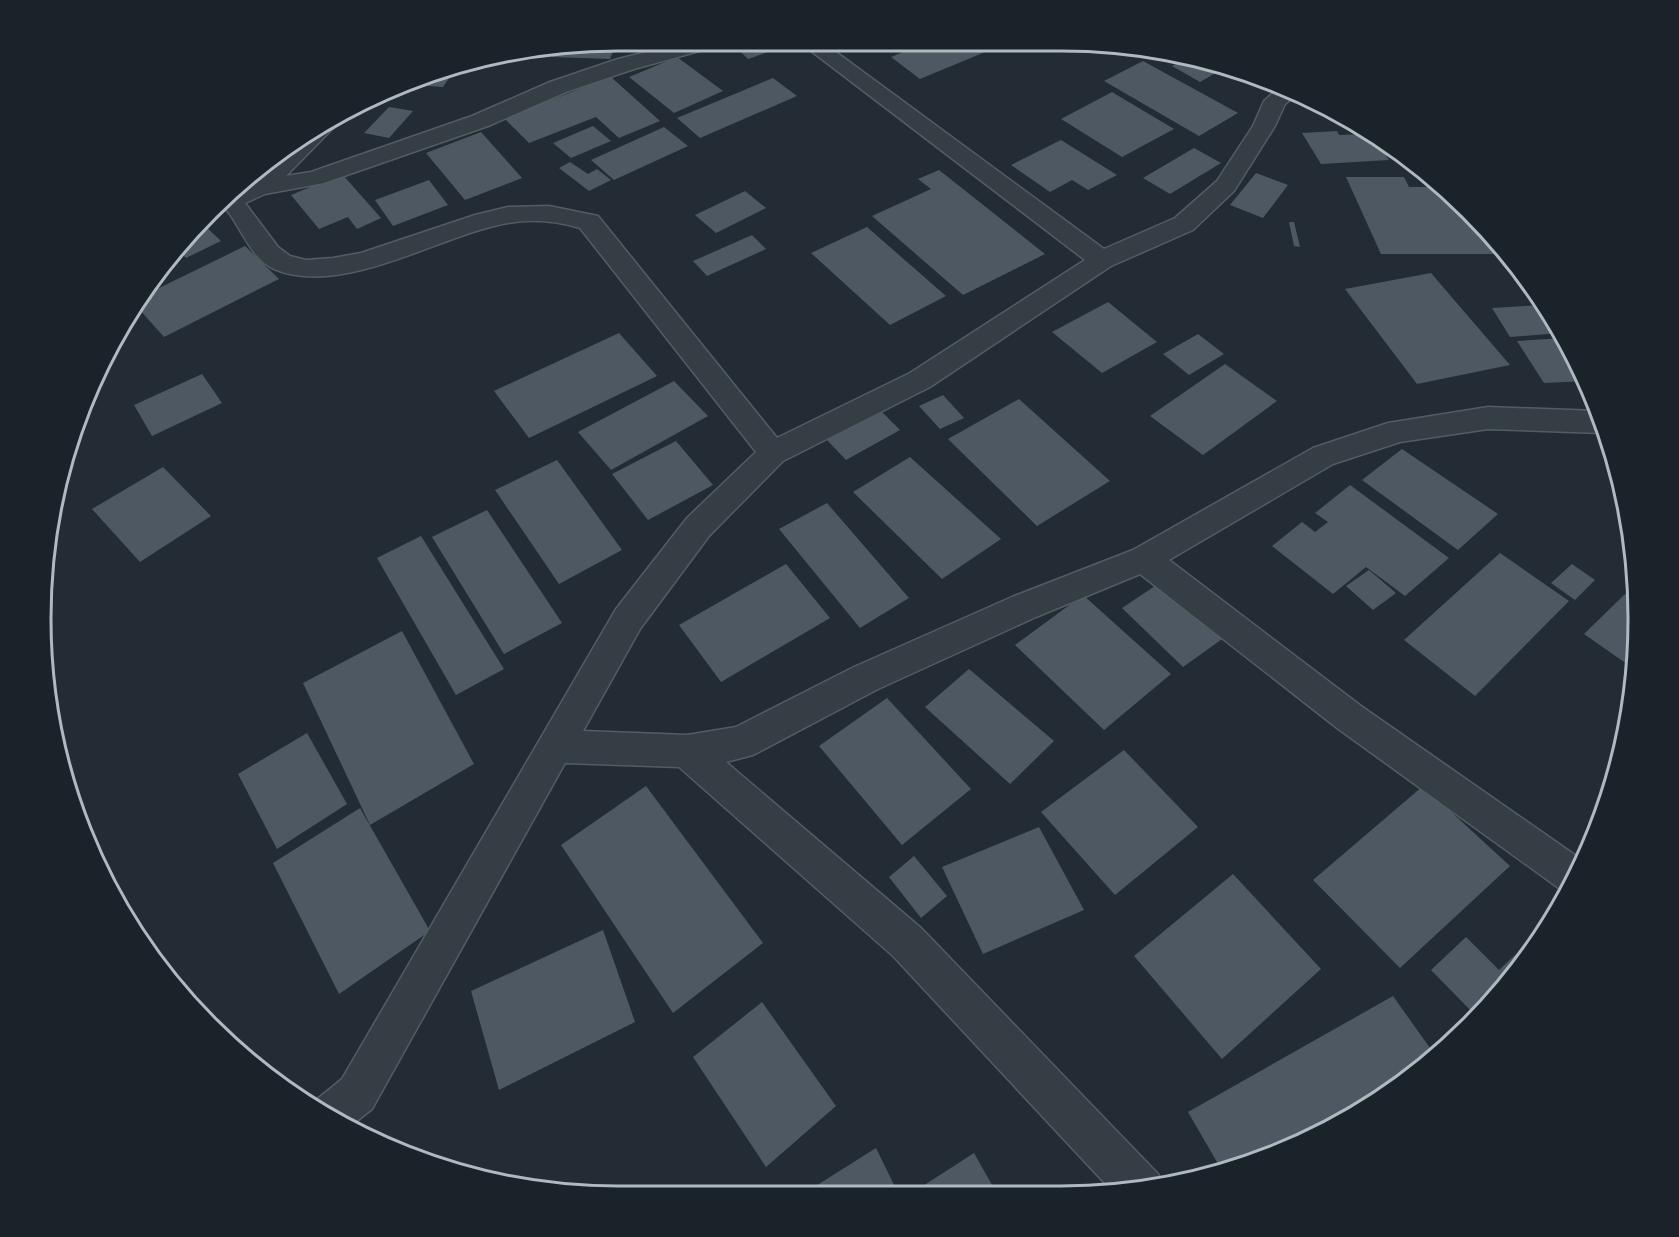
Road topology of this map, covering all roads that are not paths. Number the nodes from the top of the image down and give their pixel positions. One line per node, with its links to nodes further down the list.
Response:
1 (676, 51): 5 (street)
2 (821, 51): 8 (street)
3 (1282, 96): 8 (street)
4 (306, 145): 5 (street)
5 (259, 188): 6 (street)
6 (241, 194)
7 (232, 203): 10 (street)
8 (1102, 260): 10 (street)
9 (1593, 422): 11 (street)
10 (773, 453): 12 (street)
11 (1144, 559): 13 (street); 14 (street)
12 (555, 746): 13 (street); 15 (street)
13 (687, 751): 16 (street)
14 (1567, 872)
15 (336, 1110)
16 (1134, 1181)

